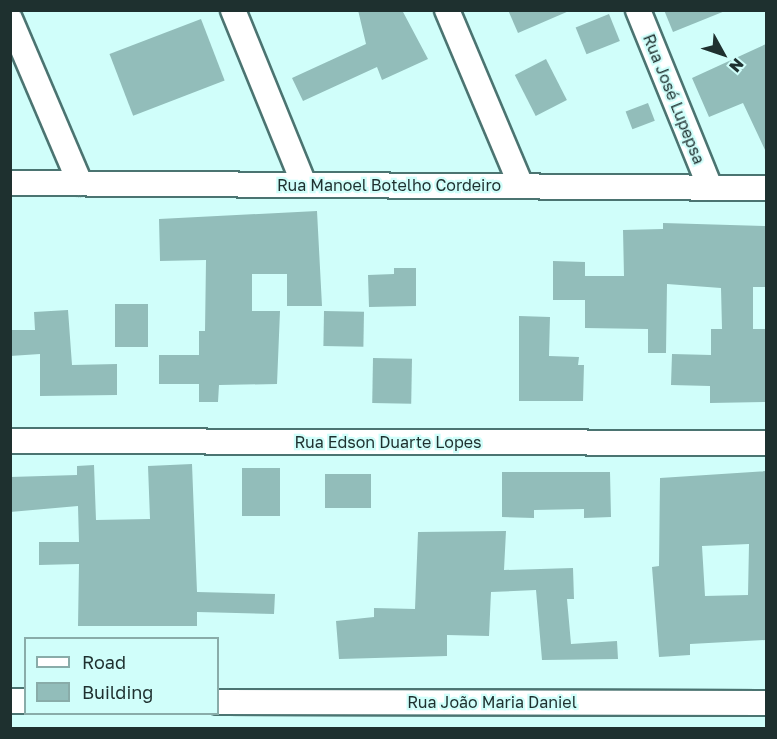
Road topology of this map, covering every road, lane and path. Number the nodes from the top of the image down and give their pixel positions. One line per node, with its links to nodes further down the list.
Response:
1 (233, 10): 7 (street)
2 (447, 10): 8 (street)
3 (638, 10): 9 (street, Rua José Lupepsa)
4 (10, 19): 6 (street)
5 (10, 183): 6 (street, Rua Manoel Botelho Cordeiro)
6 (80, 183): 7 (street, Rua Manoel Botelho Cordeiro)
7 (304, 184): 8 (street, Rua Manoel Botelho Cordeiro)
8 (521, 185): 9 (street, Rua Manoel Botelho Cordeiro)
9 (710, 187): 10 (street, Rua Manoel Botelho Cordeiro)
10 (766, 188)
11 (10, 441): 12 (street, Rua Edson Duarte Lopes)
12 (766, 443)
13 (219, 702): 14 (street, Rua João Maria Daniel)
14 (766, 703)

